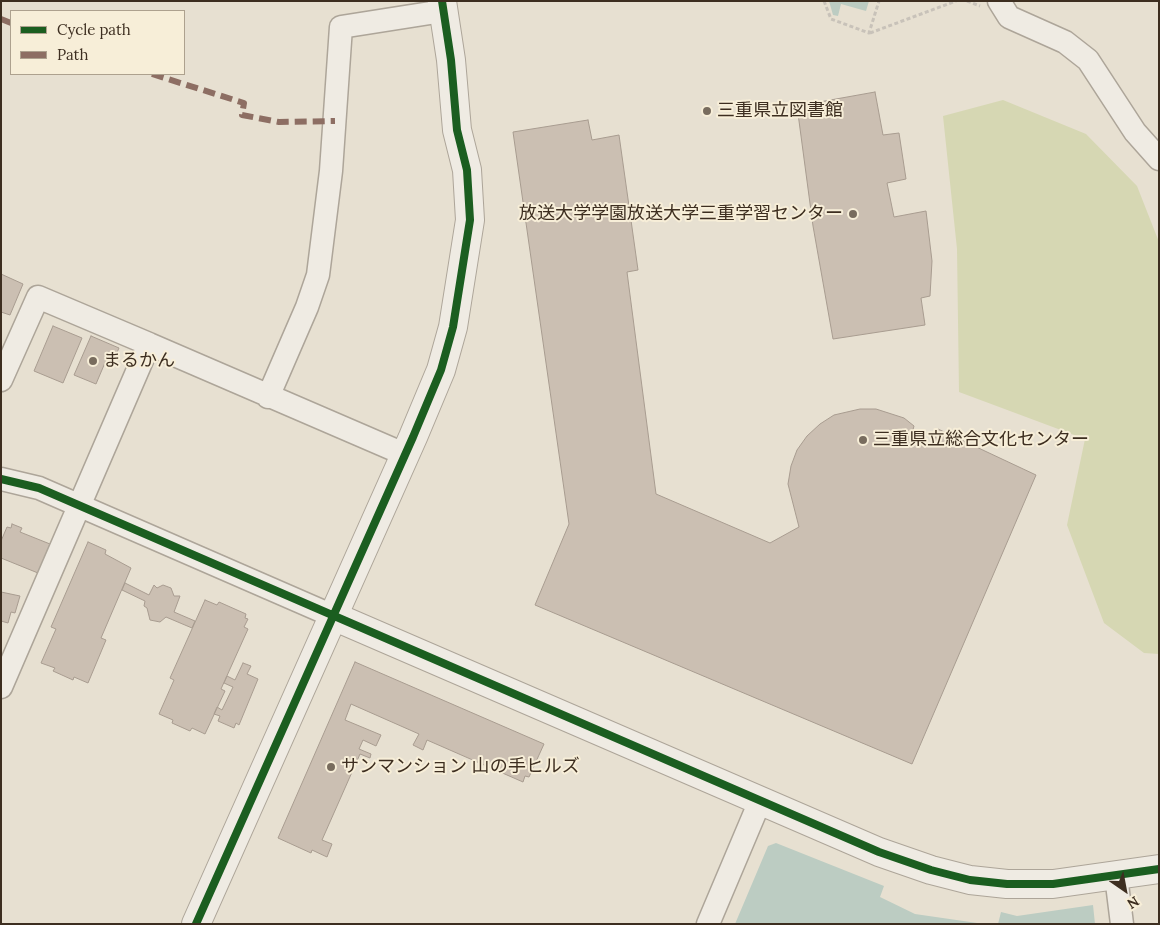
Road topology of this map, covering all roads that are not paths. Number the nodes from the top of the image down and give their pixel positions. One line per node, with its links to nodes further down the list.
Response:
1 (1000, 1): 3 (street)
2 (442, 6): 6 (street); 7 (street)
3 (1159, 158)
4 (149, 344): 5 (street); 6 (street); 9 (street)
5 (1, 380)
6 (268, 397): 7 (street)
7 (404, 454): 10 (street)
8 (1, 479): 9 (street)
9 (78, 506): 10 (street); 11 (street)
10 (333, 616): 13 (street); 16 (street)
11 (10, 641): 12 (street)
12 (1, 687)
13 (760, 801): 15 (street); 17 (street)
14 (1159, 869): 15 (street)
15 (1116, 876): 18 (street)
16 (196, 924)
17 (708, 924)
18 (1122, 924)

